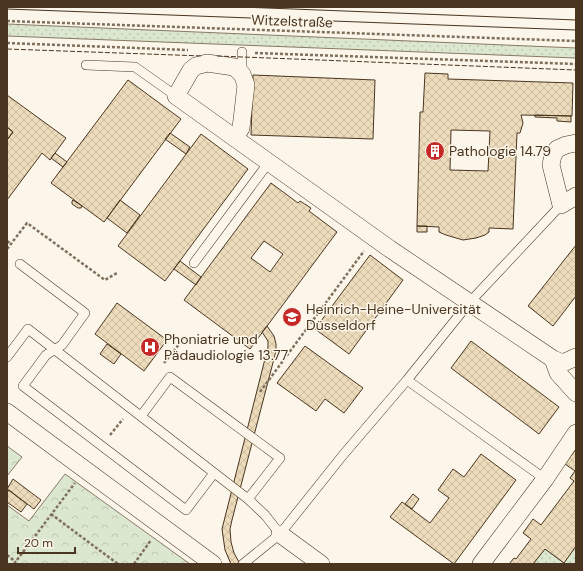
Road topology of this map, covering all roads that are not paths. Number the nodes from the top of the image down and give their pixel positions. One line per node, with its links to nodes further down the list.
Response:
1 (242, 52): 3 (lane)
2 (86, 65): 4 (lane)
3 (242, 74): 4 (street); 5 (street)
4 (176, 96): 5 (street)
5 (235, 138): 7 (street)
6 (576, 143): 9 (street)
7 (269, 162): 10 (lane); 12 (street)
8 (576, 196): 9 (street)
9 (561, 205): 12 (lane)
10 (194, 263)
11 (20, 264): 13 (lane)
12 (469, 303): 15 (street); 17 (lane)
13 (54, 350): 14 (lane); 20 (lane); 22 (lane)
14 (7, 357)
15 (552, 359): 16 (street); 18 (street)
16 (576, 359)
17 (407, 380): 23 (lane); 25 (lane)
18 (576, 392)
19 (7, 412): 26 (street)
20 (141, 416): 22 (lane); 24 (lane)
21 (576, 433): 23 (street)
22 (214, 473): 24 (lane)
23 (545, 479): 29 (street)
24 (248, 498): 25 (lane)
25 (280, 534): 27 (lane); 28 (street)
26 (213, 564)
27 (243, 564)
28 (321, 564)
29 (481, 564)

